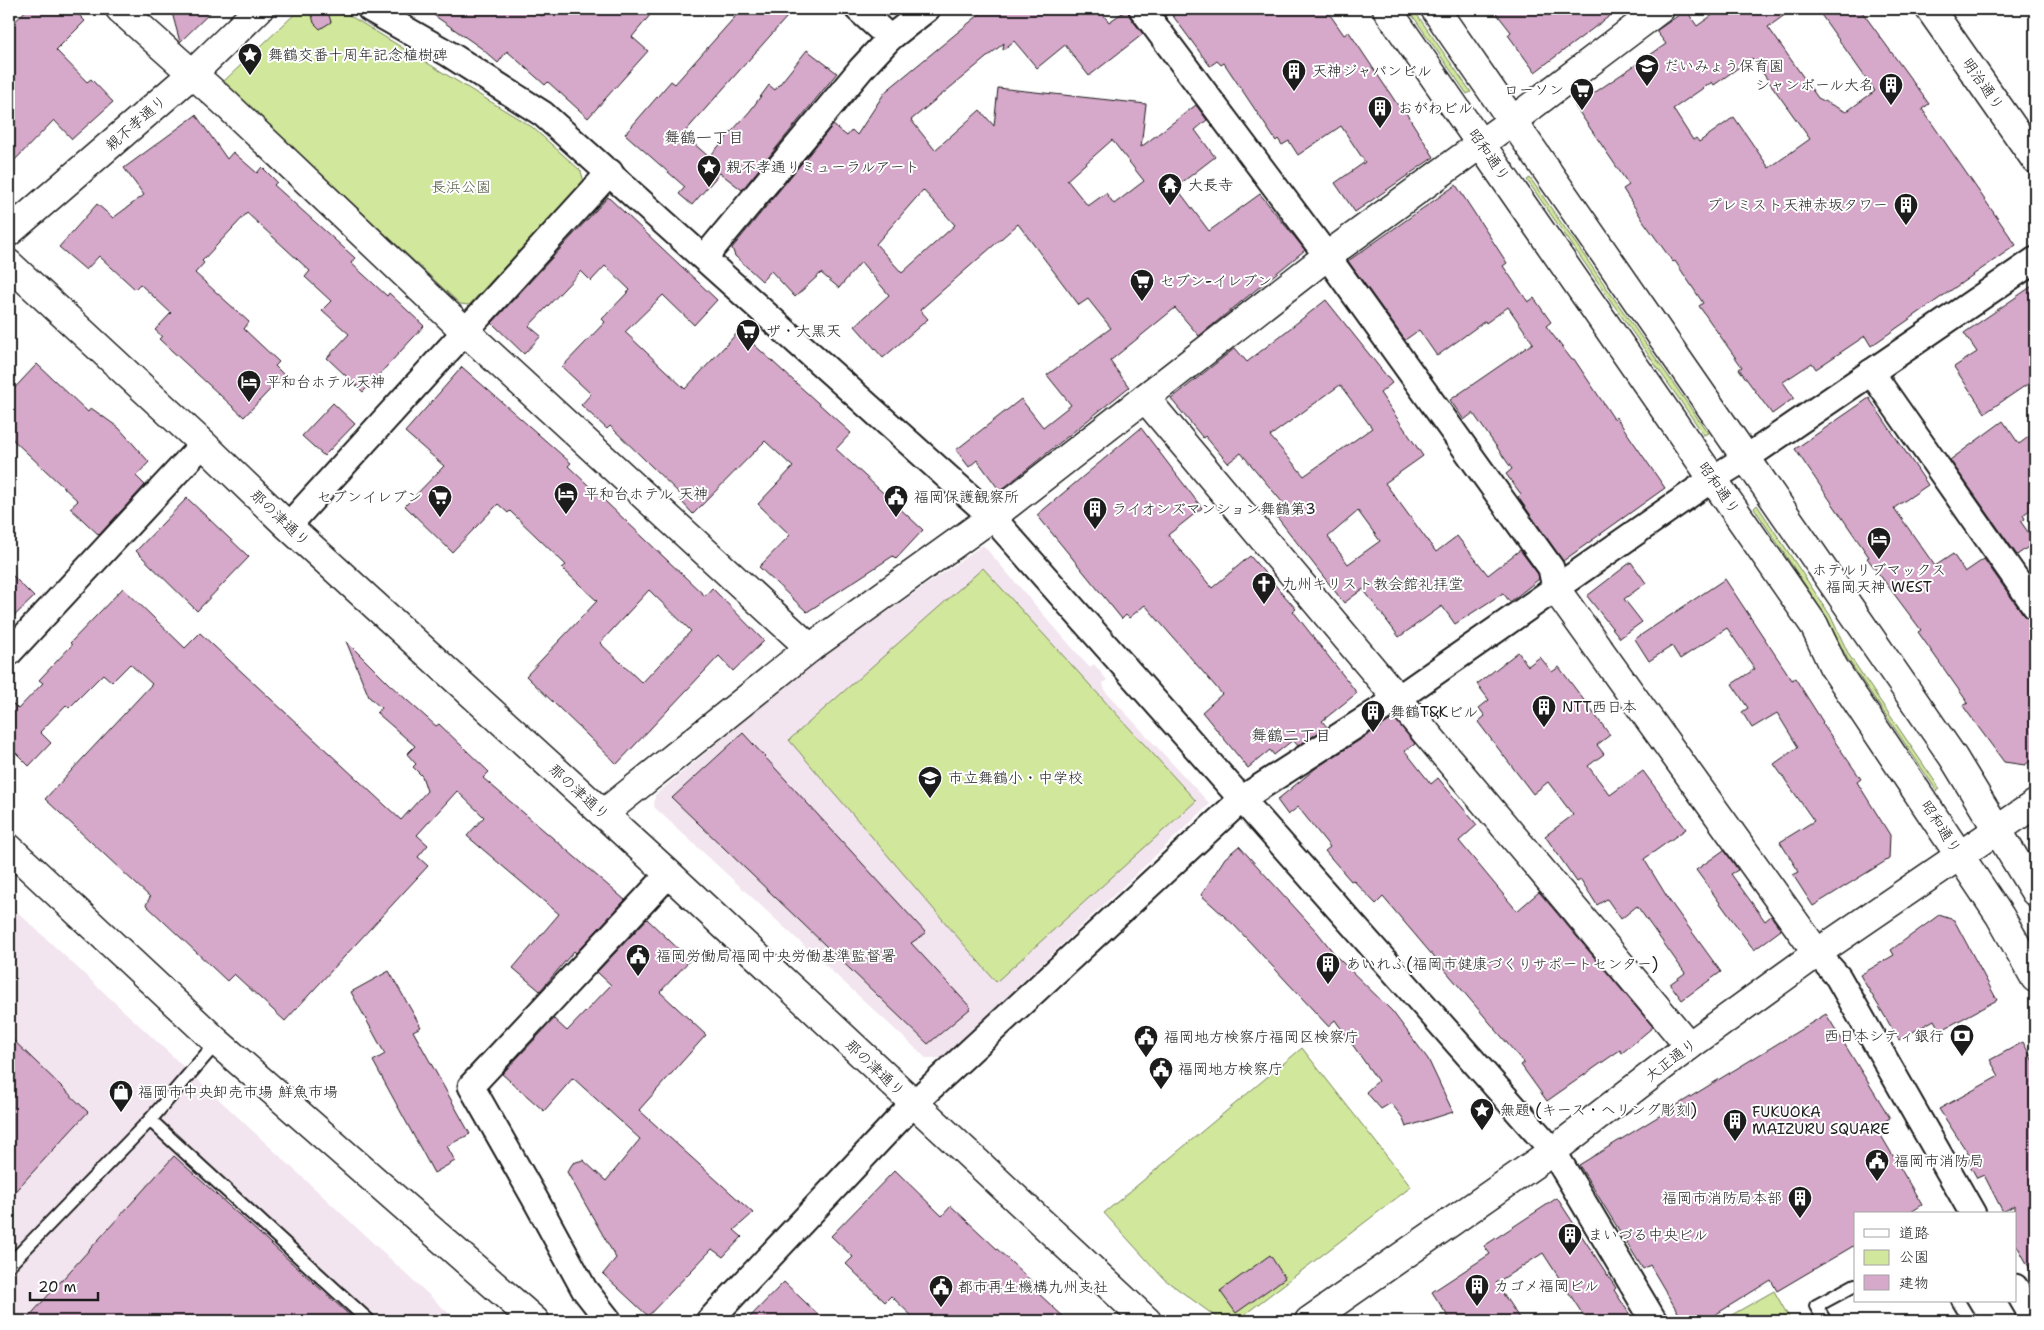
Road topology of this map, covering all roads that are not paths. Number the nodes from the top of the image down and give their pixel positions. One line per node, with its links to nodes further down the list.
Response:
1 (120, 9): 12 (street)
2 (259, 9): 12 (street, 親不孝通り)
3 (370, 9): 16 (street)
4 (858, 9): 11 (street)
5 (927, 9): 11 (street)
6 (1142, 9): 18 (street)
7 (1387, 9): 14 (street, 昭和通り)
8 (1435, 9): 13 (street)
9 (1660, 9): 13 (street)
10 (1930, 9): 15 (street, 明治通り)
11 (890, 38): 19 (street)
12 (192, 74): 17 (street, 親不孝通り); 22 (street)
13 (1512, 121): 14 (street); 26 (street)
14 (1481, 144): 18 (street); 27 (street, 昭和通り)
15 (2035, 158)
16 (610, 172): 19 (street); 22 (street)
17 (9, 232)
18 (1327, 256): 24 (street); 30 (street)
19 (705, 257): 28 (street)
20 (2035, 260): 23 (street)
21 (9, 264): 25 (street, 那の津通り)
22 (466, 332): 29 (street); 32 (street)
23 (1871, 372): 26 (street); 31 (street)
24 (1145, 398): 28 (street); 34 (street)
25 (203, 444): 29 (street, 那の津通り); 33 (street)
26 (1746, 458): 27 (street); 38 (street)
27 (1712, 479): 30 (street); 40 (street, 昭和通り)
28 (992, 517): 32 (street); 35 (street)
29 (288, 526): 37 (street, 那の津通り)
30 (1555, 588): 34 (street); 43 (street)
31 (2035, 606)
32 (810, 648): 37 (street)
33 (9, 653)
34 (1397, 699): 35 (street); 46 (street)
35 (1243, 798): 47 (street); 49 (street)
36 (2035, 804): 38 (street, 大正通り)
37 (603, 814): 41 (street, 那の津通り)
38 (1997, 831): 40 (street, 大正通り); 42 (street)
39 (9, 848): 45 (street)
40 (1959, 855): 43 (street, 大正通り); 44 (street, 昭和通り)
41 (669, 874): 47 (street, 那の津通り); 57 (street)
42 (2035, 892)
43 (1817, 953): 46 (street, 大正通り); 50 (street)
44 (2035, 978)
45 (217, 1042): 48 (lane); 56 (street)
46 (1690, 1046): 49 (street, 大正通り)
47 (913, 1104): 58 (street); 59 (street, 那の津通り)
48 (150, 1120): 51 (lane); 55 (lane)
49 (1553, 1151): 60 (street, 大正通り); 61 (street)
50 (1972, 1212)
51 (9, 1265)
52 (1854, 1286): 62 (lane)
53 (2016, 1289): 64 (street)
54 (1959, 1302): 63 (lane)
55 (369, 1321)
56 (536, 1321)
57 (609, 1321)
58 (709, 1321)
59 (1147, 1321)
60 (1309, 1321)
61 (1654, 1321)
62 (1825, 1321)
63 (1970, 1321)
64 (2035, 1321)

